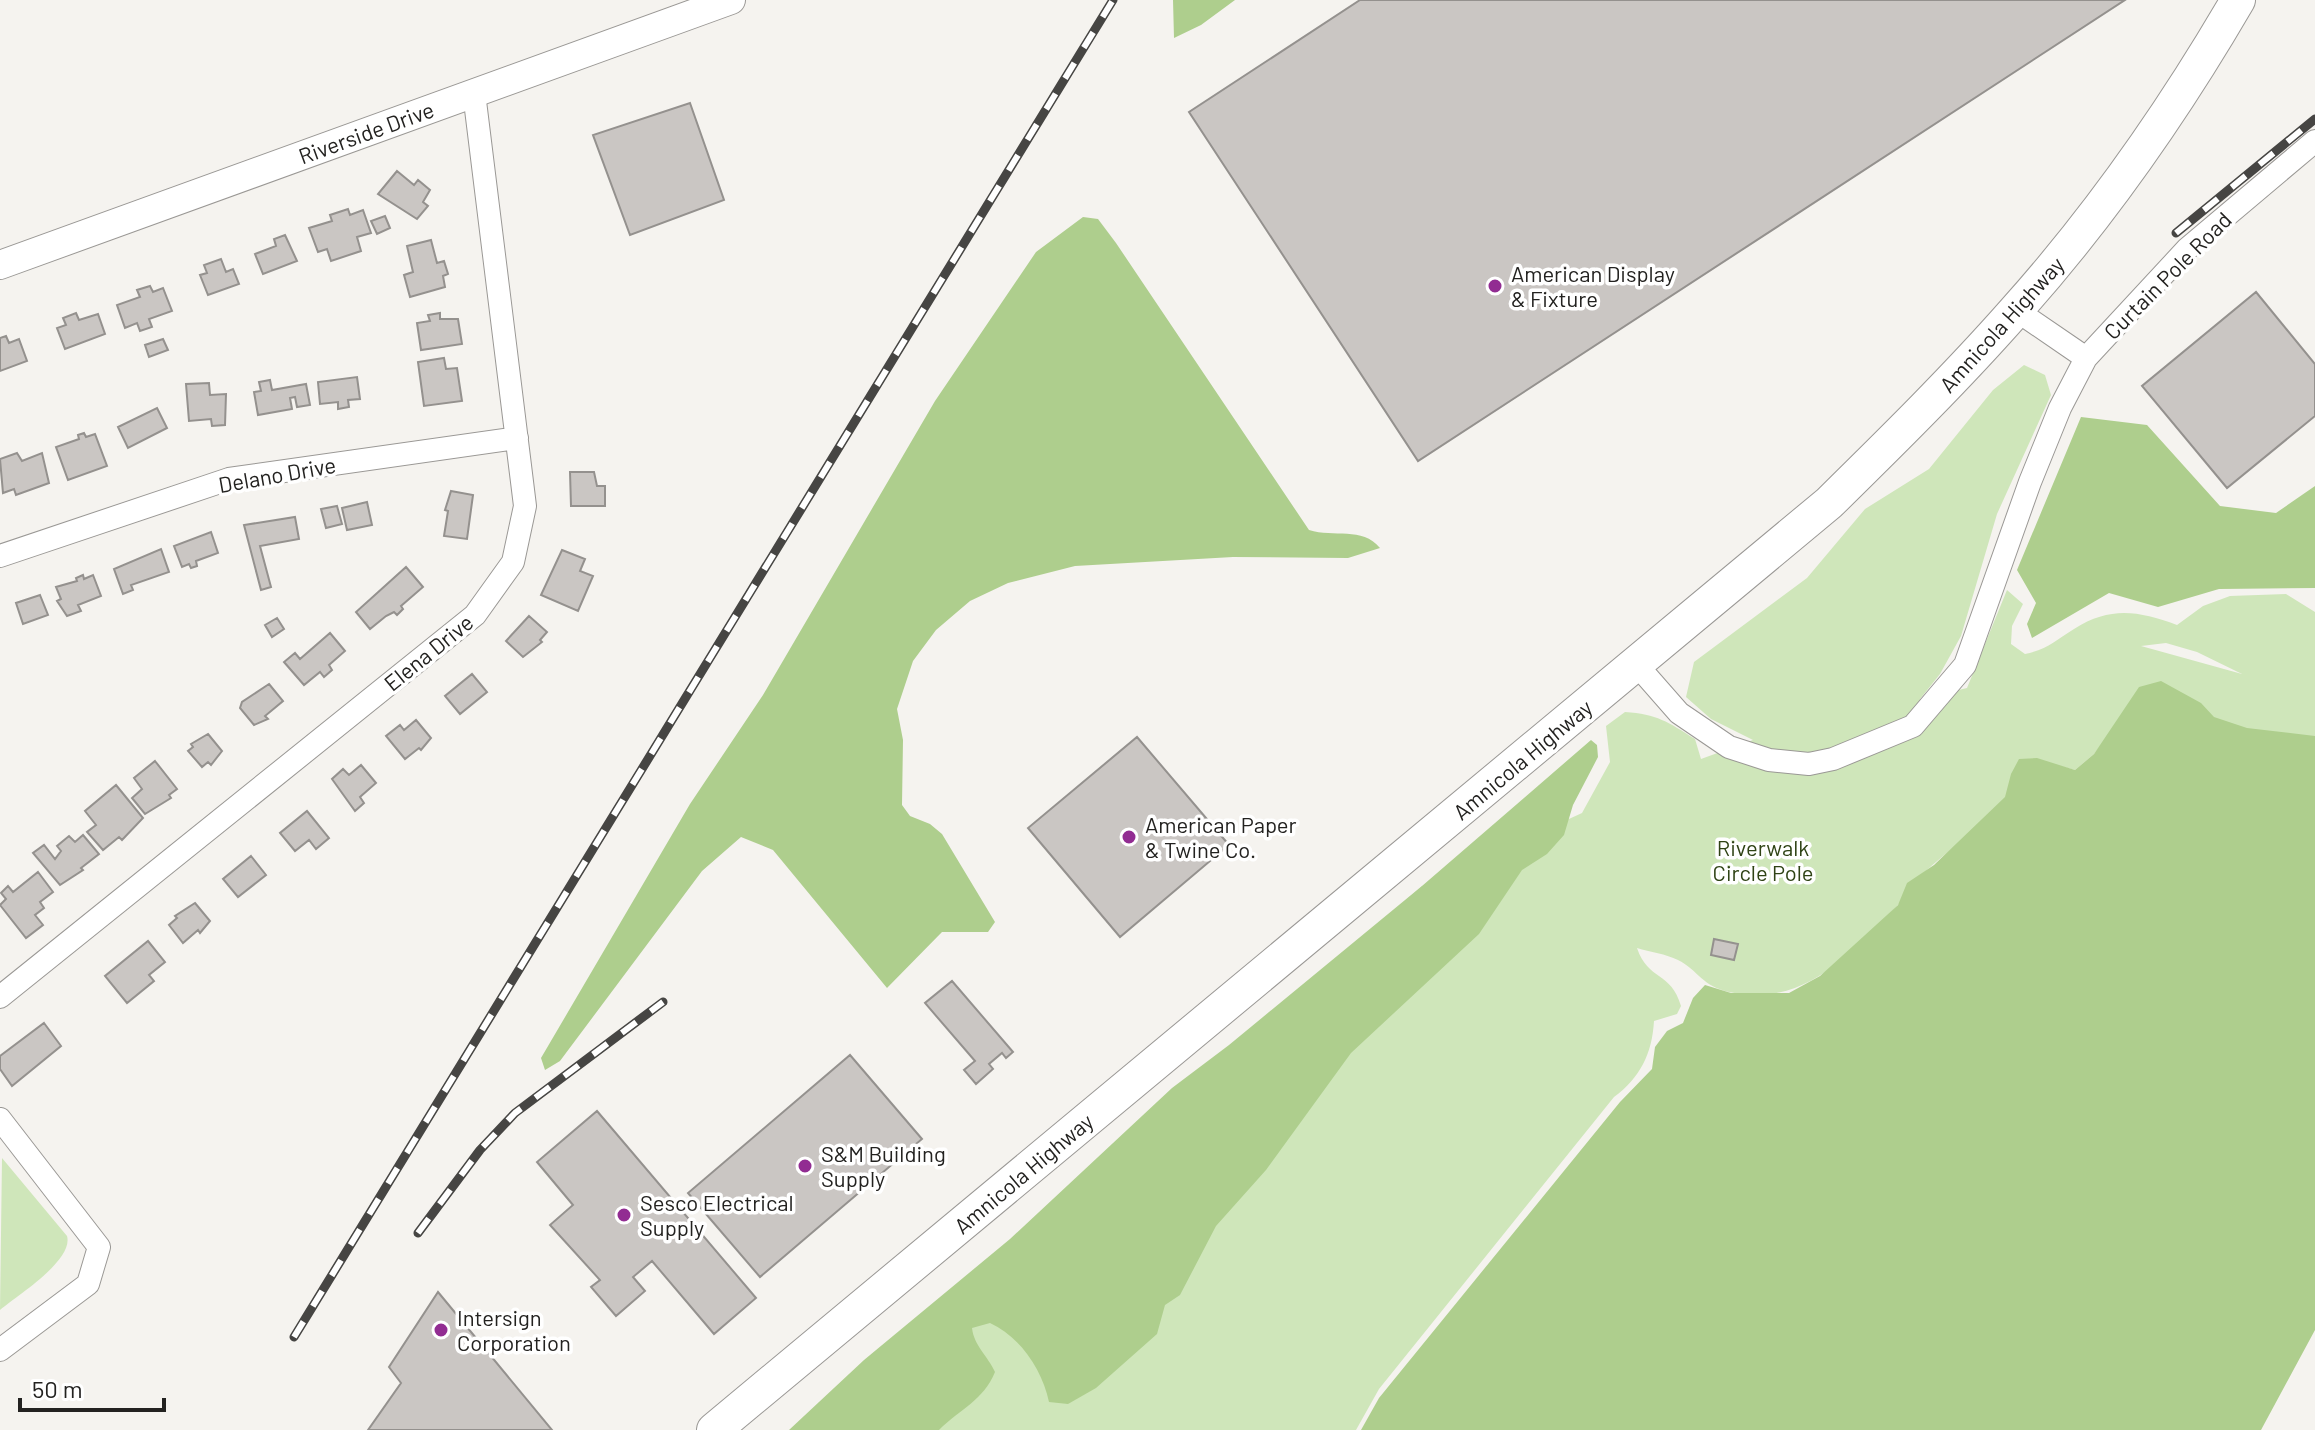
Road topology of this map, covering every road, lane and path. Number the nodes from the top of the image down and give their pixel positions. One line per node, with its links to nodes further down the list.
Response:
1 (731, 0): 3 (street, Riverside Drive)
2 (2238, 0): 6 (main road, Amnicola Highway)
3 (474, 93): 5 (street, Riverside Drive); 8 (street, Elena Drive)
4 (2315, 141): 7 (street, Curtain Pole Road)
5 (0, 265)
6 (2016, 310): 7 (street, Curtain Pole Road); 10 (main road, Amnicola Highway)
7 (2086, 358): 10 (street)
8 (517, 438): 9 (street, Delano Drive); 11 (street, Elena Drive)
9 (0, 556)
10 (1636, 664): 14 (main road, Amnicola Highway)
11 (0, 997)
12 (0, 1119): 13 (street)
13 (0, 1350)
14 (714, 1430)

